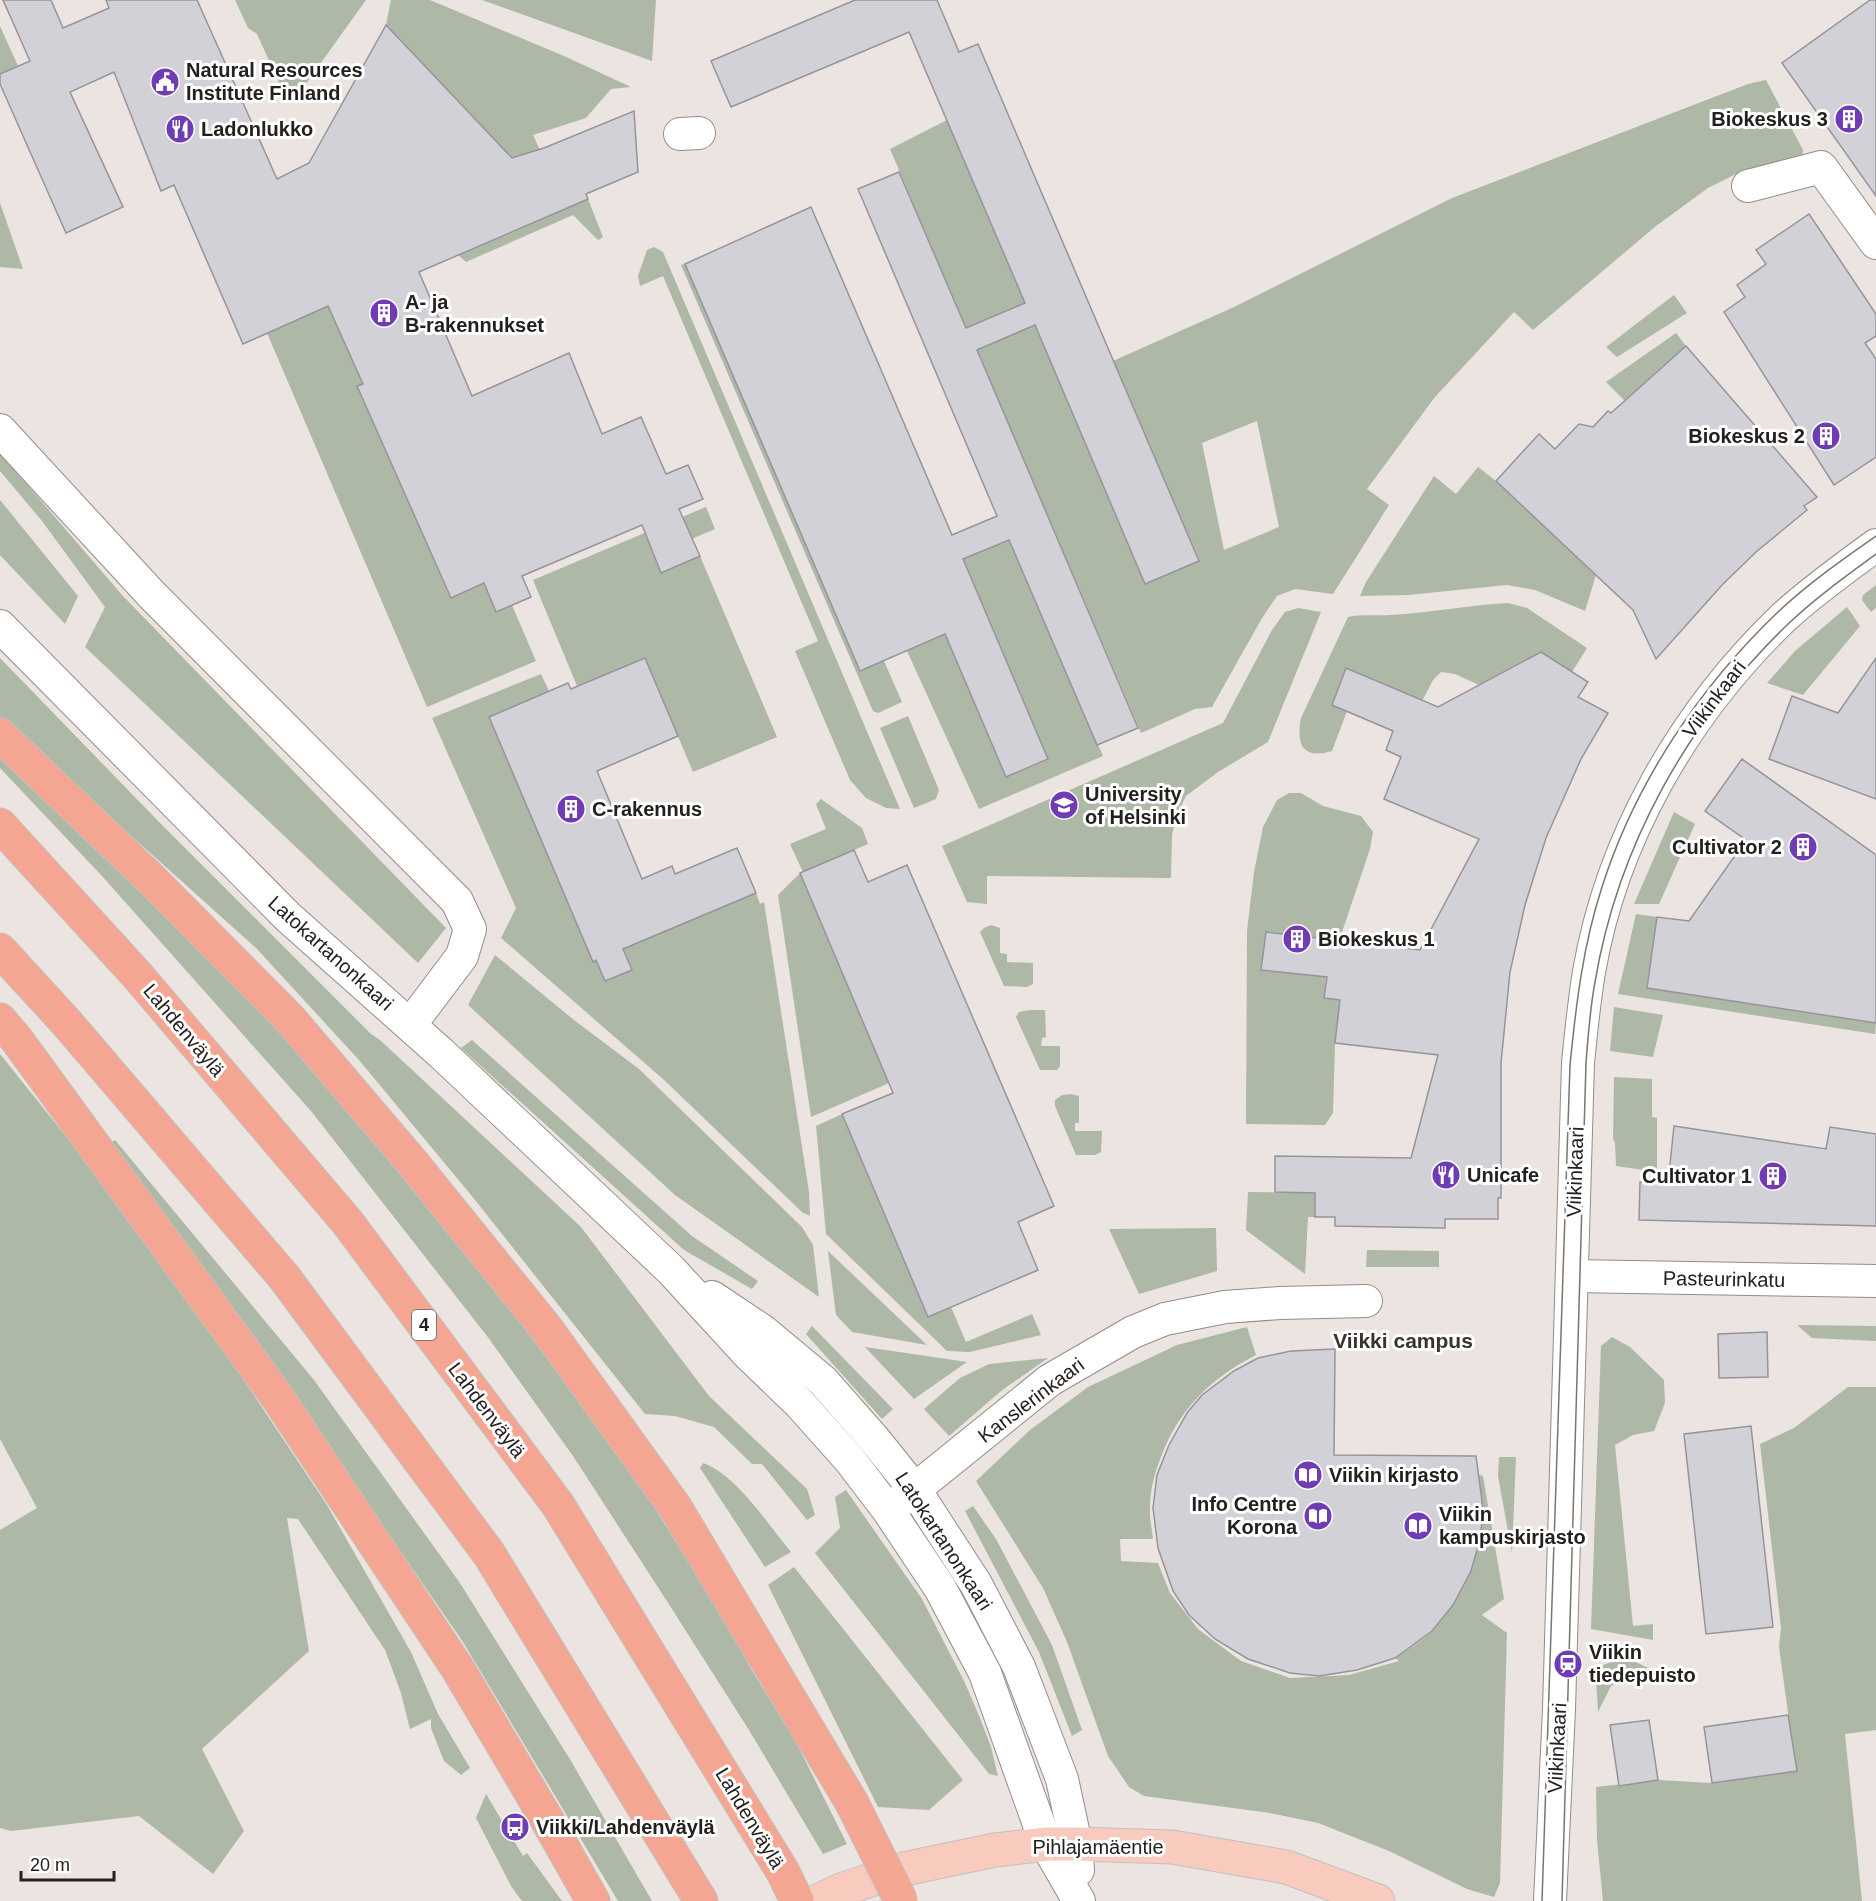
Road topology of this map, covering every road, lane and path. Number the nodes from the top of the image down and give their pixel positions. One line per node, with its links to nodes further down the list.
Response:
1 (1748, 186): 2 (street)
2 (1876, 243)
3 (0, 430): 10 (street)
4 (1876, 545): 12 (street, Viikinkaari)
5 (0, 626): 10 (street, Latokartanonkaari)
6 (0, 735): 22 (highway, bridge)
7 (0, 825): 20 (highway, Lahdenväylä / 4)
8 (0, 950): 19 (highway)
9 (0, 1020): 18 (highway)
10 (410, 1025): 11 (street, Latokartanonkaari)
11 (671, 1270): 15 (street, Latokartanonkaari); 16 (street, Latokartanonkaari)
12 (1572, 1276): 13 (street, Pasteurinkatu); 25 (street, Viikinkaari)
13 (1876, 1281)
14 (1366, 1301): 15 (street, Kanslerinkaari)
15 (915, 1490): 16 (street, Kanslerinkaari); 17 (street, Latokartanonkaari)
16 (888, 1509): 17 (street, Latokartanonkaari)
17 (1061, 1844): 21 (main road, Pihlajamäentie); 23 (street, Latokartanonkaari); 24 (main road, Pihlajamäentie)
18 (592, 1901)
19 (701, 1901)
20 (797, 1901)
21 (818, 1901)
22 (901, 1901)
23 (1080, 1901)
24 (1378, 1901)
25 (1550, 1901)

